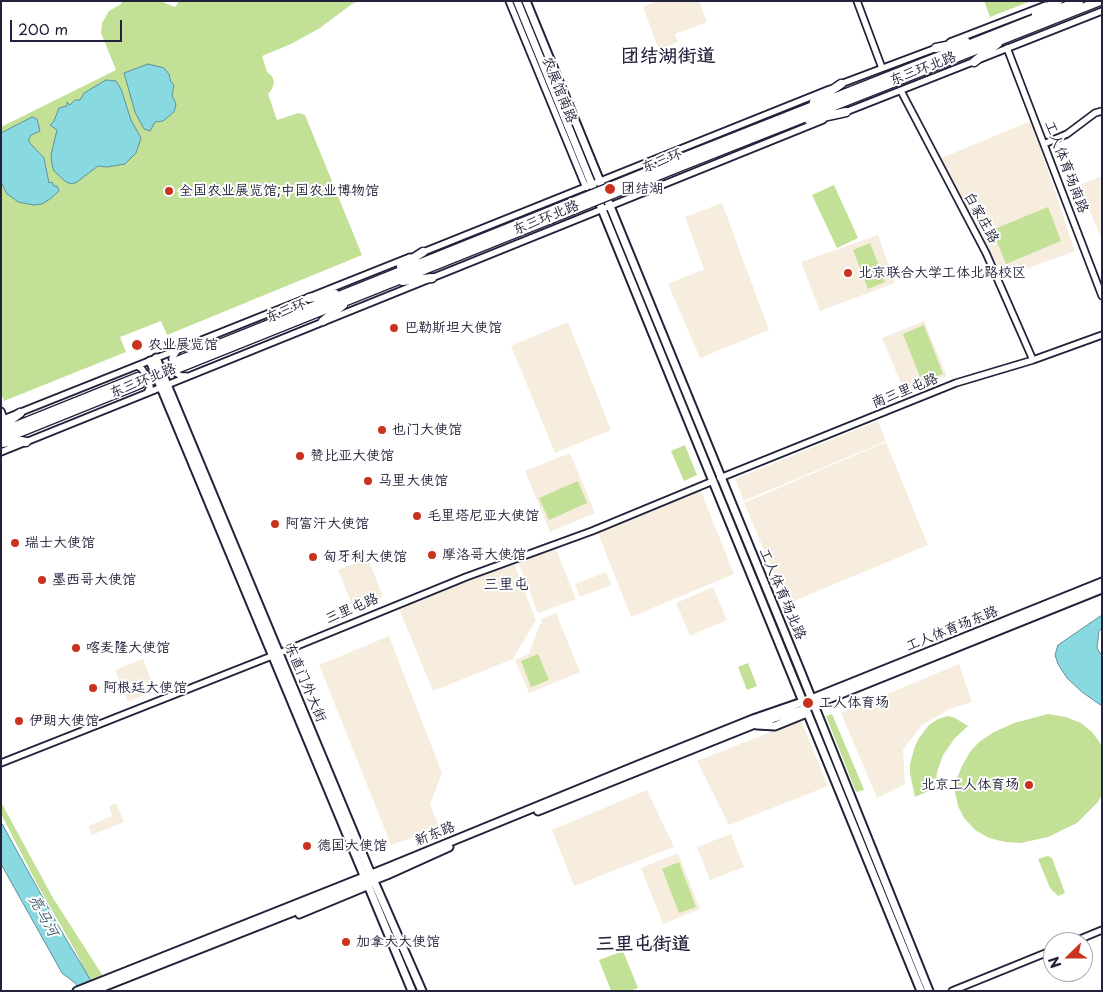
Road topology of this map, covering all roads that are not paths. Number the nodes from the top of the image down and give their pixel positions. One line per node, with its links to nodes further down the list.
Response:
1 (509, 1): 26 (street, 农展馆南路)
2 (517, 1): 26 (main road, 农展馆南路)
3 (526, 1): 25 (main road, 农展馆南路)
4 (857, 1): 15 (street)
5 (1056, 1): 9 (highway); 12 (street, 东三环北路)
6 (1079, 1): 9 (highway, 东三环)
7 (1100, 1): 11 (highway, 东三环)
8 (1102, 12): 13 (street, 东三环北路)
9 (1012, 27): 10 (highway, 东三环)
10 (985, 38): 12 (highway); 19 (highway, 东三环)
11 (1004, 38): 14 (highway); 21 (highway, 东三环)
12 (936, 48): 15 (street, 东三环北路)
13 (1007, 48): 14 (street, 东三环北路); 22 (street, 工人体育场南路)
14 (974, 62): 17 (street, 东三环北路)
15 (882, 68): 16 (street, 东三环北路)
16 (841, 84): 19 (highway); 23 (street, 东三环北路)
17 (901, 91): 20 (street, 东三环北路); 42 (street, 白家庄路)
18 (1102, 111): 22 (street)
19 (800, 112): 24 (highway, 东三环)
20 (846, 112): 21 (highway); 27 (street, 东三环北路)
21 (790, 124): 24 (highway, 东三环)
22 (1044, 144): 36 (street, 工人体育场南路)
23 (642, 164): 25 (street, 东三环北路); 27 (street)
24 (670, 166): 34 (highway, 东三环, bridge)
25 (600, 181): 26 (street, 东三环北路); 29 (main road, 农展馆南路)
26 (590, 186): 28 (street, 东三环北路); 30 (main road, 工人体育场北路)
27 (652, 189): 29 (street, 东三环北路)
28 (556, 199): 31 (street); 32 (street, 东三环北路)
29 (610, 207): 30 (street, 东三环北路); 56 (main road, 工人体育场北路)
30 (602, 210): 31 (street, 东三环北路); 56 (main road, 工人体育场北路)
31 (566, 224): 33 (street, 东三环北路)
32 (423, 252): 34 (highway); 37 (street, 东三环北路)
33 (432, 278): 34 (highway); 38 (street, 东三环北路)
34 (390, 279): 35 (highway, 东三环)
35 (348, 296): 37 (highway); 38 (highway); 43 (highway, 东三环)
36 (1102, 296)
37 (309, 298): 40 (street, 东三环北路)
38 (323, 321): 45 (street, 东三环北路)
39 (1102, 335): 42 (street, 南三里屯路)
40 (179, 349): 41 (street, 东三环北路); 45 (street)
41 (153, 360): 44 (street, 东三环北路); 46 (main road, 东直门外大街)
42 (1033, 360): 56 (street, 南三里屯路)
43 (178, 365)
44 (137, 366): 47 (street); 49 (street, 东三环北路)
45 (188, 376): 46 (street, 东三环北路)
46 (164, 386): 47 (street, 东三环北路); 59 (main road, 东直门外大街)
47 (148, 392): 54 (street, 东三环北路)
48 (1, 411): 50 (street)
49 (20, 413): 50 (street, 东三环北路); 51 (highway)
50 (3, 419)
51 (1, 427)
52 (1, 432): 53 (highway)
53 (1, 442): 54 (highway)
54 (26, 442): 55 (street, 东三环北路)
55 (1, 452)
56 (717, 480): 59 (street, 三里屯路); 60 (main road, 工人体育场北路); 61 (main road, 工人体育场北路)
57 (1102, 582): 60 (main road, 工人体育场东路)
58 (1102, 589): 60 (main road, 工人体育场东路)
59 (276, 654): 62 (street, 三里屯路); 63 (main road, 东直门外大街)
60 (812, 702): 61 (main road); 72 (main road, 工人体育场北路)
61 (805, 708): 63 (main road, 新东路); 63 (main road, 新东路); 71 (main road, 工人体育场北路)
62 (1, 764)
63 (369, 879): 64 (street, 新东路); 66 (main road, 新东路); 69 (main road, 东直门外大街); 70 (main road, 东直门外大街)
64 (299, 915)
65 (1043, 954): 73 (street)
66 (100, 985): 67 (main road, 新东路); 68 (main road, 新东路)
67 (77, 991)
68 (93, 991)
69 (412, 991)
70 (422, 991)
71 (921, 991)
72 (929, 991)
73 (952, 991)

